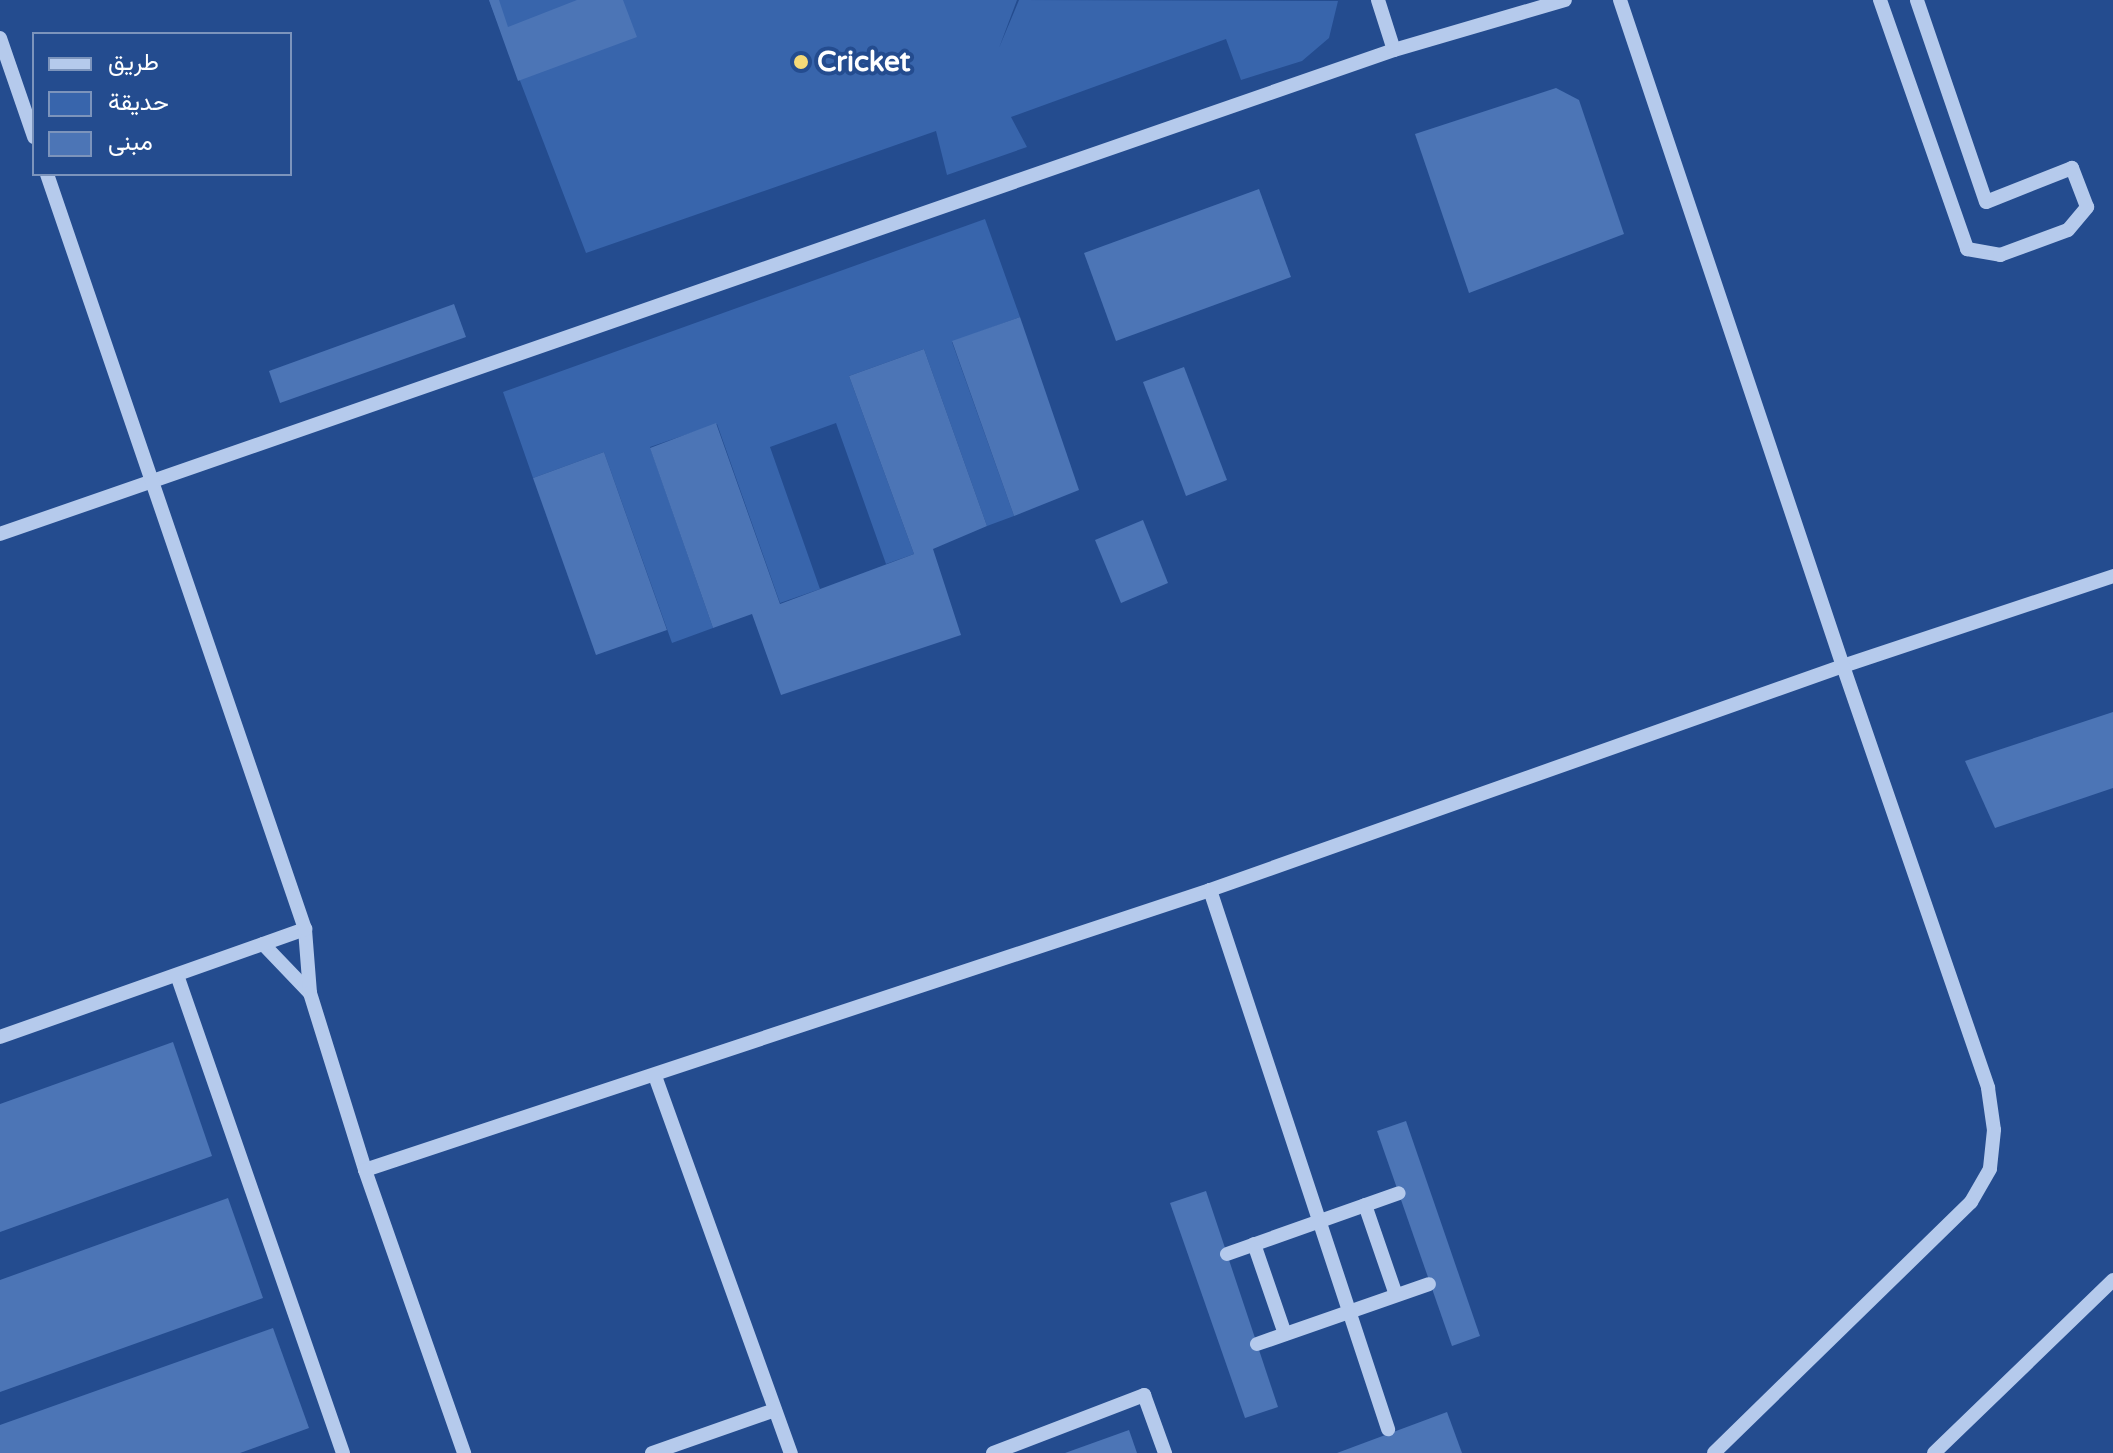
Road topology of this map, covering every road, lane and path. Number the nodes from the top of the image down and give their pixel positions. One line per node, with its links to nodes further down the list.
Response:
1 (1378, 0): 7 (lane)
2 (1565, 0): 7 (lane)
3 (1620, 0): 13 (lane)
4 (1880, 0): 5 (lane)
5 (1917, 0)
6 (0, 38): 8 (lane)
7 (1394, 50): 10 (lane)
8 (32, 131)
9 (48, 176): 10 (lane)
10 (153, 483): 11 (lane); 15 (lane)
11 (0, 534)
12 (2113, 576): 13 (lane)
13 (1843, 666): 14 (lane); 42 (lane)
14 (1210, 890): 20 (lane); 24 (lane)
15 (305, 929): 16 (lane); 18 (lane)
16 (263, 944): 17 (lane); 18 (lane)
17 (177, 975): 19 (lane); 36 (lane)
18 (310, 993): 21 (lane)
19 (0, 1037)
20 (655, 1076): 21 (lane); 33 (lane)
21 (365, 1170): 37 (lane)
22 (1399, 1193): 23 (lane)
23 (1365, 1205): 24 (lane); 29 (lane)
24 (1319, 1222): 25 (lane); 30 (lane)
25 (1254, 1244): 26 (lane); 31 (lane)
26 (1227, 1254)
27 (2113, 1280): 43 (lane)
28 (1429, 1284): 29 (lane)
29 (1396, 1295): 30 (lane)
30 (1350, 1311): 31 (lane); 34 (lane)
31 (1285, 1334): 32 (lane)
32 (1257, 1344)
33 (775, 1410): 35 (lane); 39 (lane)
34 (1388, 1429)
35 (690, 1447): 38 (lane)
36 (343, 1453)
37 (464, 1453)
38 (652, 1453)
39 (791, 1453)
40 (993, 1453): 41 (lane)
41 (1165, 1453)
42 (1714, 1453)
43 (1934, 1453)

